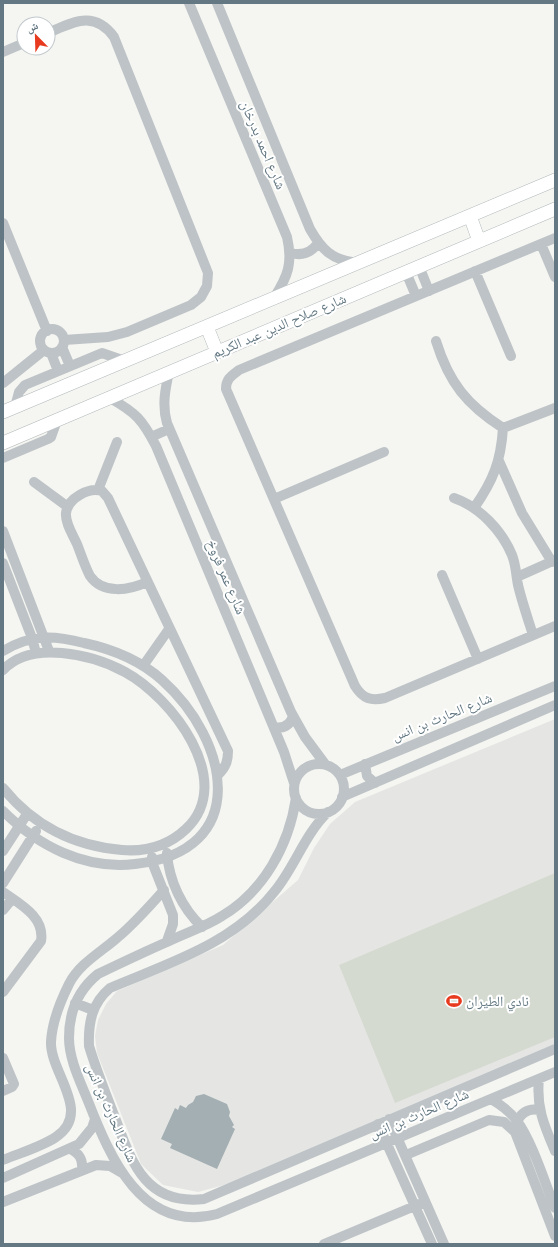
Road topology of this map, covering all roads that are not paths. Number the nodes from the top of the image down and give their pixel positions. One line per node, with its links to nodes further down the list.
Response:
1 (189, 3): 14 (street, شارع احمد بدرخان)
2 (217, 3): 12 (street, شارع احمد بدرخان)
3 (56, 30): 26 (street)
4 (16, 46): 5 (street)
5 (3, 52)
6 (555, 180): 8 (main road, شارع صلاح الدين عبد الكريم)
7 (555, 209): 11 (main road, شارع صلاح الدين عبد الكريم)
8 (470, 216): 11 (main road); 15 (main road, شارع صلاح الدين عبد الكريم)
9 (3, 223): 24 (street)
10 (555, 238): 13 (street)
11 (479, 241): 16 (main road, شارع صلاح الدين عبد الكريم)
12 (318, 243): 14 (street); 15 (street, شارع احمد بدرخان)
13 (541, 244): 17 (street); 19 (street)
14 (290, 253): 22 (street, شارع احمد بدرخان)
15 (359, 263): 22 (main road, شارع صلاح الدين عبد الكريم)
16 (419, 266): 18 (main road, شارع صلاح الدين عبد الكريم); 20 (street)
17 (475, 271): 20 (street); 29 (street)
18 (406, 272): 21 (street); 28 (main road, شارع صلاح الدين عبد الكريم)
19 (555, 277)
20 (429, 290): 21 (street)
21 (416, 296): 50 (street)
22 (274, 298): 23 (main road, شارع صلاح الدين عبد الكريم)
23 (207, 326): 28 (main road); 30 (main road, شارع صلاح الدين عبد الكريم)
24 (47, 331): 26 (street); 27 (street)
25 (436, 341): 39 (street)
26 (63, 343): 27 (street); 31 (street)
27 (48, 351): 32 (street); 34 (street)
28 (218, 352): 33 (main road, شارع صلاح الدين عبد الكريم)
29 (511, 356)
30 (125, 361): 31 (street); 37 (main road, شارع صلاح الدين عبد الكريم)
31 (70, 366): 32 (street)
32 (58, 371): 37 (street)
33 (169, 372): 35 (main road, شارع صلاح الدين عبد الكريم); 40 (street, شارع عمر فروخ)
34 (3, 383)
35 (110, 398): 38 (main road, شارع صلاح الدين عبد الكريم); 41 (street, شارع عمر فروخ)
36 (555, 408): 39 (street)
37 (9, 410)
38 (57, 420): 43 (main road, شارع صلاح الدين عبد الكريم); 45 (street)
39 (503, 428): 46 (street)
40 (169, 429): 41 (street); 72 (street, شارع عمر فروخ)
41 (151, 437): 73 (street, شارع عمر فروخ)
42 (117, 442): 48 (street)
43 (3, 443)
44 (384, 452): 50 (street)
45 (3, 458)
46 (499, 461): 52 (street); 54 (street)
47 (34, 482): 51 (street)
48 (98, 490): 51 (street); 58 (street)
49 (454, 498): 52 (street)
50 (274, 499): 67 (street)
51 (68, 507): 58 (street)
52 (474, 508): 57 (street)
53 (4, 534): 62 (street)
54 (553, 561): 57 (street)
55 (3, 563): 63 (street)
56 (442, 575): 67 (street)
57 (517, 577): 61 (street)
58 (147, 582): 60 (street)
59 (555, 626): 61 (street)
60 (169, 629): 68 (street); 76 (street)
61 (533, 635): 67 (street)
62 (44, 636): 63 (street); 65 (street); 68 (street)
63 (32, 638): 64 (street); 66 (street)
64 (3, 651)
65 (49, 652): 66 (street); 89 (street)
66 (36, 653): 69 (street)
67 (478, 659)
68 (143, 666): 76 (street)
69 (3, 670)
70 (555, 686): 75 (street, شارع الحارث بن انس)
71 (555, 705): 79 (street)
72 (293, 716): 73 (street); 74 (street, شارع عمر فروخ)
73 (274, 727): 78 (street, شارع عمر فروخ)
74 (325, 764): 77 (street); 78 (street)
75 (365, 764): 77 (street, شارع الحارث بن انس); 79 (street)
76 (218, 775): 92 (street)
77 (340, 775): 82 (street)
78 (294, 783): 81 (street)
79 (375, 783): 82 (street)
80 (3, 788): 85 (street)
81 (296, 798): 84 (street); 99 (street, شارع الحارث بن انس)
82 (342, 798): 84 (street)
83 (3, 811): 87 (street)
84 (328, 812): 103 (street, شارع الحارث بن انس)
85 (27, 814): 86 (street); 87 (street)
86 (41, 824): 88 (street); 90 (street)
87 (19, 827): 88 (street); 91 (street)
88 (33, 836): 93 (street); 94 (street)
89 (166, 844): 90 (street); 92 (street)
90 (152, 849): 93 (street)
91 (3, 851)
92 (167, 859): 93 (street); 99 (street)
93 (152, 862): 95 (street)
94 (3, 883)
95 (164, 890): 100 (street); 120 (street)
96 (3, 892): 97 (street)
97 (12, 899): 98 (street); 101 (street)
98 (3, 910)
99 (202, 927): 100 (street, شارع الحارث بن انس)
100 (168, 941): 102 (street, شارع الحارث بن انس)
101 (3, 992)
102 (75, 1003): 103 (street); 111 (street, شارع الحارث بن انس)
103 (93, 1010): 114 (street, شارع الحارث بن انس)
104 (555, 1049): 112 (street, شارع الحارث بن انس)
105 (3, 1058): 108 (street)
106 (555, 1072): 107 (street, شارع الحارث بن انس)
107 (539, 1079): 109 (street, شارع الحارث بن انس); 110 (street)
108 (3, 1091)
109 (492, 1099): 113 (street); 115 (street, شارع الحارث بن انس)
110 (539, 1110): 113 (street); 118 (street)
111 (95, 1119): 117 (street); 122 (street, شارع الحارث بن انس)
112 (389, 1119): 114 (street, شارع الحارث بن انس); 115 (street)
113 (517, 1121): 127 (street)
114 (378, 1124): 116 (street)
115 (397, 1138): 116 (street, شارع الحارث بن انس); 119 (street)
116 (387, 1142): 122 (street, شارع الحارث بن انس); 126 (street)
117 (70, 1149): 121 (street); 123 (street)
118 (555, 1151)
119 (406, 1155): 124 (street); 128 (street)
120 (3, 1160)
121 (82, 1169): 122 (street); 125 (street)
122 (122, 1173)
123 (3, 1178)
124 (426, 1201): 126 (street); 131 (street)
125 (3, 1202)
126 (416, 1205): 129 (street); 130 (street)
127 (555, 1208)
128 (555, 1236)
129 (324, 1244)
130 (432, 1244)
131 (444, 1244)

